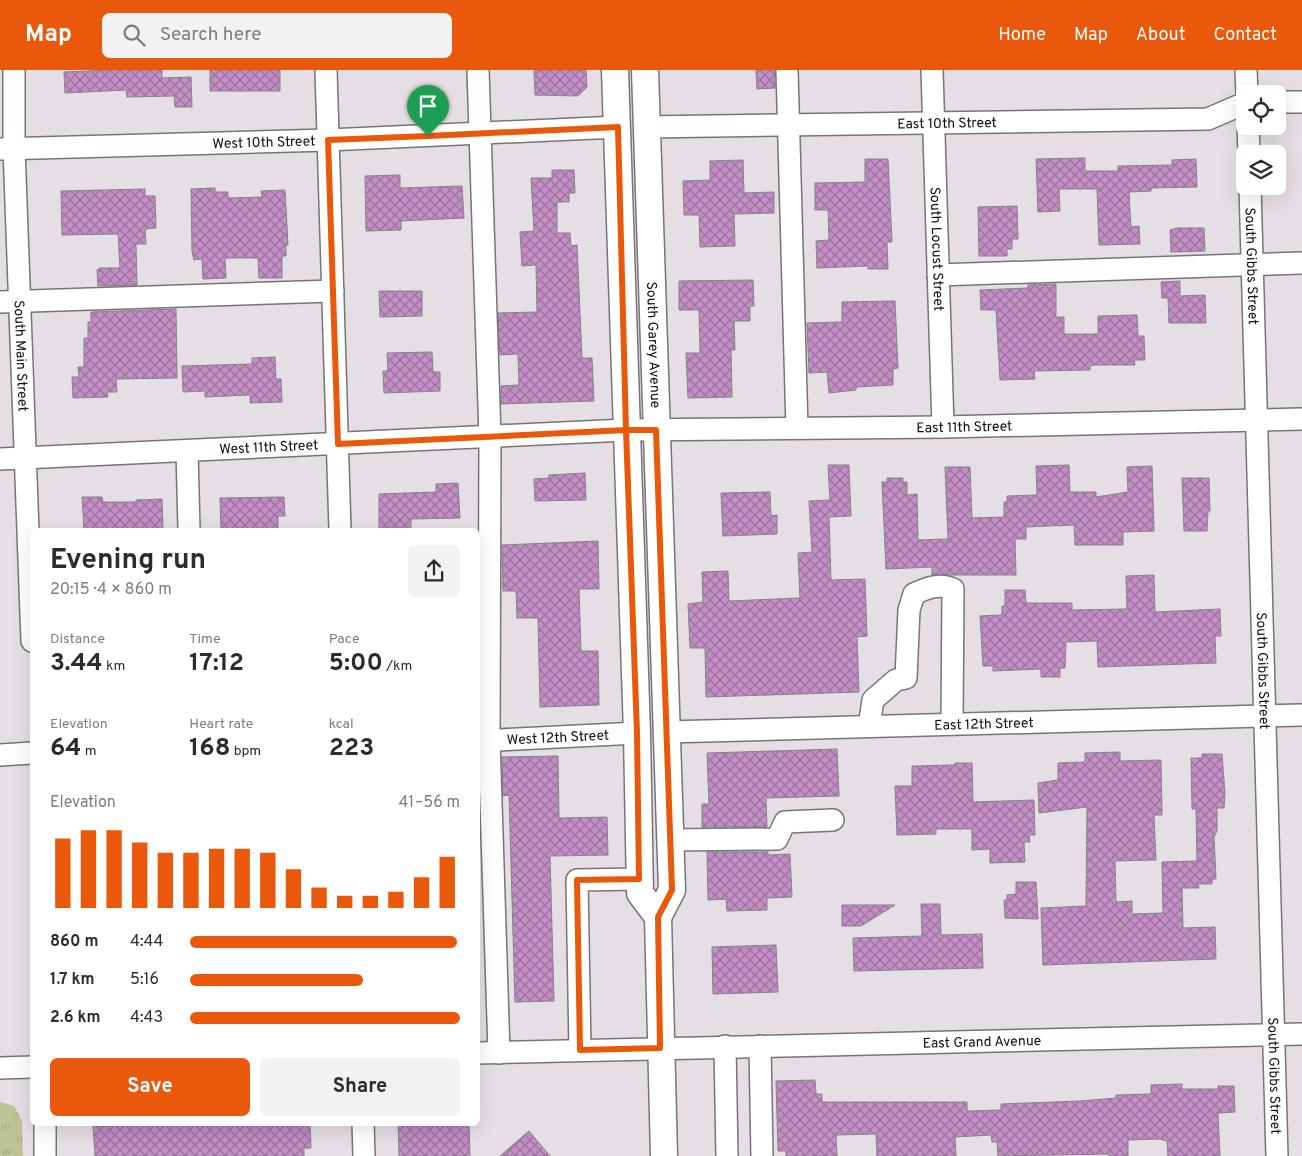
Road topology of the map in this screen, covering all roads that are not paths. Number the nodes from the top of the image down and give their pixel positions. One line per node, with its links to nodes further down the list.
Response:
1 (14, 70): 19 (street, South Main Street)
2 (326, 70): 18 (street)
3 (478, 70): 17 (street)
4 (615, 70): 15 (main road, South Garey Avenue)
5 (645, 70): 16 (main road, South Garey Avenue)
6 (787, 70): 14 (street)
7 (932, 70): 13 (street, South Locust Street)
8 (1246, 70): 9 (street)
9 (1247, 85)
10 (1286, 102): 11 (street)
11 (1302, 102)
12 (1236, 107): 13 (street, East 10th Street)
13 (933, 123): 14 (street, East 10th Street); 23 (street, South Locust Street)
14 (788, 125): 16 (street, East 10th Street); 29 (street)
15 (618, 127): 17 (street, West 10th Street); 30 (main road, South Garey Avenue)
16 (646, 127): 31 (main road, South Garey Avenue)
17 (479, 134): 18 (street, West 10th Street); 32 (street)
18 (328, 140): 19 (street, West 10th Street); 24 (street)
19 (7, 149): 25 (street, South Main Street)
20 (1250, 195): 22 (street, South Gibbs Street)
21 (1302, 263): 22 (street)
22 (1252, 264): 23 (street); 27 (street, South Gibbs Street)
23 (938, 275): 28 (street, South Locust Street)
24 (333, 291): 25 (street); 33 (street)
25 (10, 302): 36 (street, South Main Street)
26 (1302, 419): 27 (street, East 11th Street)
27 (1258, 421): 28 (street, East 11th Street); 41 (street, South Gibbs Street)
28 (943, 427): 29 (street, East 11th Street)
29 (797, 428): 31 (street, East 11th Street)
30 (626, 430): 31 (street, East 11th Street); 32 (street, West 11th Street); 45 (main road, South Garey Avenue)
31 (656, 430): 44 (main road, South Garey Avenue)
32 (490, 437): 33 (street, West 11th Street); 46 (street)
33 (338, 444): 34 (street, West 11th Street); 38 (street)
34 (187, 451): 36 (street, West 11th Street); 37 (street)
35 (0, 459): 36 (street, West 11th Street)
36 (27, 459): 39 (street, South Main Street)
37 (189, 528)
38 (340, 528)
39 (30, 568)
40 (1302, 715): 41 (street, East 12th Street)
41 (1264, 716): 42 (street, East 12th Street); 54 (street, South Gibbs Street)
42 (952, 724): 43 (street, East 12th Street); 43 (street)
43 (869, 726): 44 (street, East 12th Street)
44 (666, 732): 50 (main road, South Garey Avenue)
45 (637, 733): 46 (street, West 12th Street); 51 (main road, South Garey Avenue)
46 (483, 740): 60 (street)
47 (30, 754): 48 (street)
48 (0, 755)
49 (833, 820): 50 (street)
50 (670, 840): 52 (main road, South Garey Avenue)
51 (639, 879): 52 (main road, South Garey Avenue); 58 (street)
52 (658, 917): 57 (main road, South Garey Avenue)
53 (1302, 1034): 54 (street, East Grand Avenue)
54 (1274, 1035): 56 (street, East Grand Avenue); 70 (street, South Gibbs Street)
55 (725, 1046): 56 (street, East Grand Avenue); 57 (street, East Grand Avenue); 68 (street)
56 (760, 1046): 69 (street)
57 (660, 1048): 58 (street, East Grand Avenue); 67 (main road, South Garey Avenue)
58 (580, 1050): 60 (street, East Grand Avenue)
59 (480, 1053): 60 (street, East Grand Avenue)
60 (499, 1053)
61 (30, 1067): 62 (street)
62 (0, 1068)
63 (45, 1126): 65 (street)
64 (363, 1126): 66 (street)
65 (46, 1156)
66 (364, 1156)
67 (664, 1156)
68 (727, 1156)
69 (762, 1156)
70 (1277, 1156)

